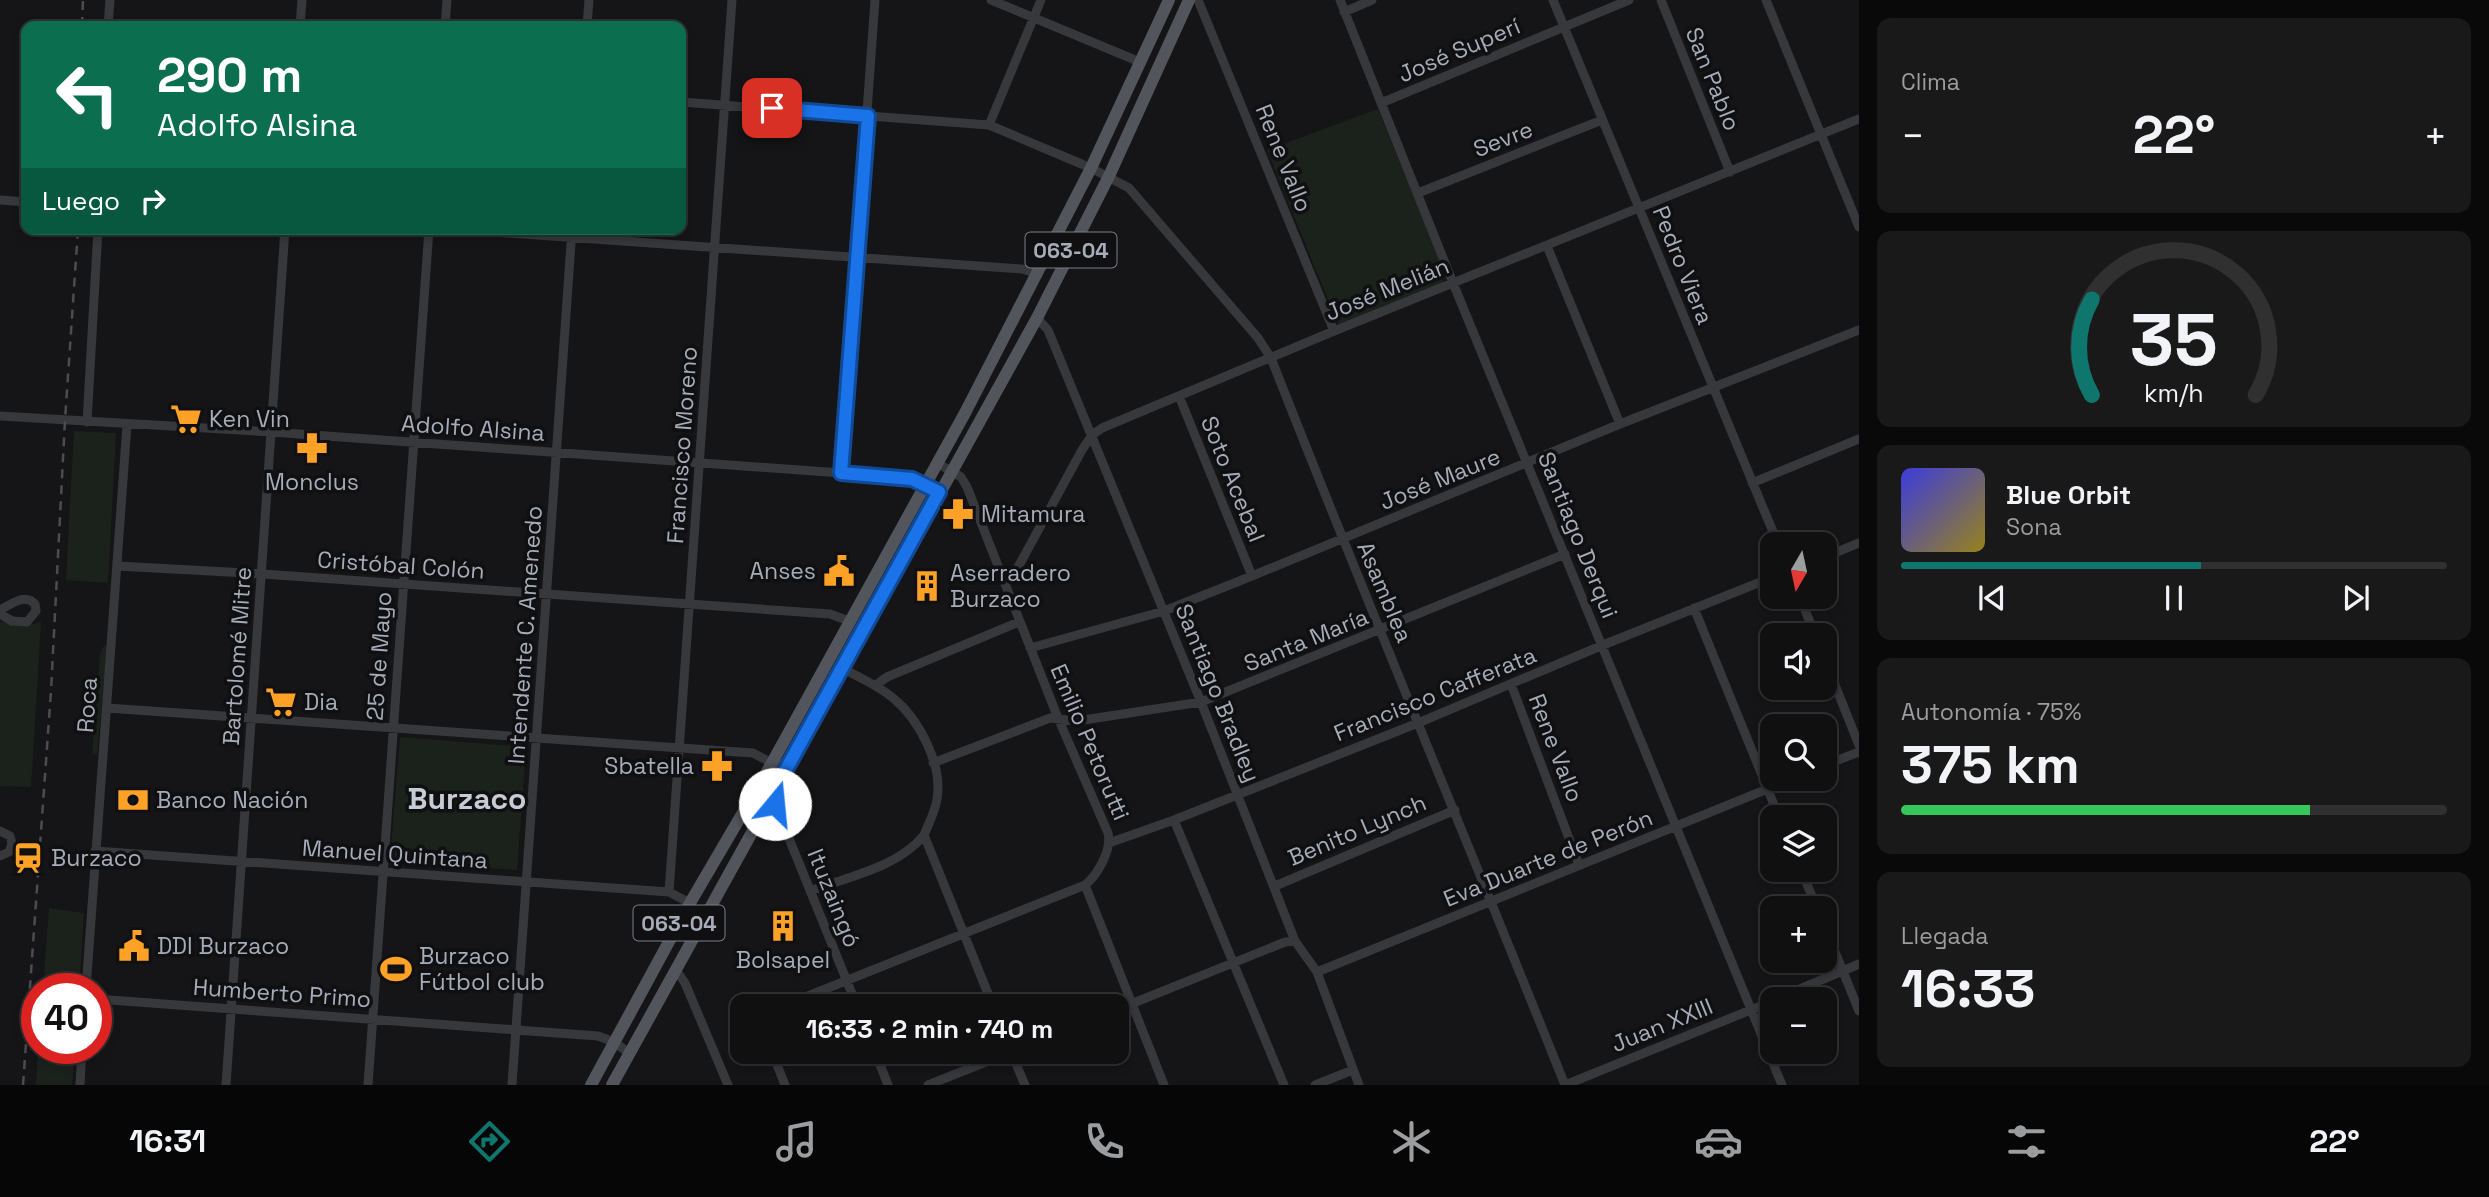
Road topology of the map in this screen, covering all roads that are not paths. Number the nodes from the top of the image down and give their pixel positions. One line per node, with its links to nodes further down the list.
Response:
1 (110, 0): 20 (street)
2 (302, 0): 21 (street)
3 (447, 0): 22 (street)
4 (589, 0): 23 (street)
5 (732, 0): 28 (street, Francisco Moreno)
6 (876, 0): 29 (street)
7 (991, 0): 19 (street)
8 (1041, 0): 19 (street)
9 (1169, 0): 25 (main road, 063-04)
10 (1189, 0): 36 (main road, 063-04)
11 (1198, 0): 54 (street, Rene Vallo)
12 (1339, 0): 18 (street, Santiago Derqui)
13 (1372, 0): 18 (street)
14 (1553, 0): 24 (street, Pedro Viera)
15 (1629, 0): 24 (street, José Superí)
16 (1661, 0): 35 (street, San Pablo)
17 (1766, 0): 33 (street)
18 (1344, 12): 27 (street, Santiago Derqui)
19 (1033, 18): 25 (street); 32 (street)
20 (108, 21)
21 (300, 21)
22 (445, 21)
23 (587, 21)
24 (1564, 27): 27 (street, José Superí); 31 (street, Pedro Viera)
25 (1140, 62): 34 (main road, 063-04)
26 (686, 102): 28 (street, Asamblea)
27 (1381, 103): 37 (street, Santiago Derqui)
28 (725, 104): 29 (street, Asamblea); 48 (street, Francisco Moreno)
29 (868, 116): 32 (street, Asamblea); 49 (street)
30 (1859, 119): 33 (street, José Melián)
31 (1602, 120): 37 (street, Sevre); 40 (street, Pedro Viera)
32 (989, 125): 34 (street, Asamblea)
33 (1821, 134): 35 (street, José Melián); 41 (street)
34 (1091, 168): 36 (street, Asamblea); 50 (main road, 063-04)
35 (1730, 172): 40 (street, José Melián)
36 (1109, 176): 52 (main road, 063-04); 55 (street, Asamblea)
37 (1418, 193): 51 (street, Santiago Derqui)
38 (0, 200): 39 (street)
39 (21, 202)
40 (1639, 209): 47 (street, José Melián); 56 (street, Pedro Viera)
41 (1859, 227)
42 (98, 235): 59 (street)
43 (285, 235): 62 (street, Bartolomé Mitre)
44 (429, 235): 65 (street, 25 de Mayo)
45 (572, 235): 66 (street, Intendente C. Amenedo)
46 (591, 235): 48 (street)
47 (1547, 246): 51 (street, José Melián); 60 (street)
48 (714, 248): 49 (street); 69 (street, Francisco Moreno)
49 (858, 258): 50 (street); 71 (street)
50 (1038, 274): 67 (main road, 063-04)
51 (1453, 283): 54 (street, José Melián); 68 (street, Santiago Derqui)
52 (1037, 318): 63 (street, Santiago Bradley); 70 (main road, 063-04)
53 (1859, 330): 56 (street, José Maure)
54 (1334, 331): 55 (street, José Melián)
55 (1271, 358): 57 (street, José Melián); 76 (street, Asamblea)
56 (1712, 388): 60 (street, José Maure); 72 (street, Pedro Viera)
57 (1179, 396): 63 (street, José Melián); 82 (street, Soto Acebal)
58 (0, 416): 59 (street, Adolfo Alsina)
59 (87, 422): 61 (street, Adolfo Alsina)
60 (1620, 424): 68 (street, José Maure)
61 (127, 425): 62 (street, Adolfo Alsina); 80 (street, Roca)
62 (271, 432): 65 (street, Adolfo Alsina); 81 (street, Bartolomé Mitre)
63 (1092, 435): 83 (street); 89 (street, Santiago Bradley)
64 (1859, 439): 72 (street)
65 (413, 443): 66 (street, Adolfo Alsina); 85 (street, 25 de Mayo)
66 (558, 454): 69 (street, Adolfo Alsina); 86 (street, Intendente C. Amenedo)
67 (937, 463): 70 (street, Emilio Petorutti); 73 (main road, 063-04)
68 (1528, 463): 76 (street, José Maure); 79 (street, Santiago Derqui)
69 (700, 464): 71 (street, Adolfo Alsina); 87 (street, Francisco Moreno)
70 (952, 471): 74 (main road, 063-04); 83 (street, Emilio Petorutti)
71 (841, 473): 73 (street, Adolfo Alsina)
72 (1752, 482): 75 (street, Pedro Viera)
73 (925, 484): 74 (street, Adolfo Alsina); 90 (main road, 063-04)
74 (939, 492): 95 (main road, 063-04)
75 (1773, 532)
76 (1342, 539): 82 (street, José Maure); 92 (street, Asamblea)
77 (1859, 543): 78 (street)
78 (1838, 552)
79 (1565, 554): 92 (street, Santa María); 93 (street, Santiago Derqui)
80 (117, 566): 81 (street, Cristóbal Colón); 100 (street, Roca)
81 (262, 574): 85 (street, Cristóbal Colón); 101 (street, Bartolomé Mitre)
82 (1252, 576): 89 (street, José Maure)
83 (1003, 580): 91 (street, Emilio Petorutti)
84 (1760, 582): 88 (street, Francisco Cafferata)
85 (404, 585): 86 (street, Cristóbal Colón); 104 (street, 25 de Mayo)
86 (547, 595): 87 (street, Cristóbal Colón); 105 (street, Intendente C. Amenedo)
87 (690, 605): 90 (street, Cristóbal Colón); 107 (street, Francisco Moreno)
88 (1694, 608): 93 (street, Francisco Cafferata); 113 (street)
89 (1164, 611): 94 (street, José Maure); 99 (street, Santiago Bradley)
90 (849, 621): 111 (main road, 063-04)
91 (1019, 622): 94 (street, Emilio Petorutti); 97 (street)
92 (1381, 631): 99 (street, Santa María); 103 (street, Asamblea)
93 (1603, 645): 96 (street, Francisco Cafferata); 119 (street, Santiago Derqui)
94 (1030, 648): 102 (street, Emilio Petorutti)
95 (841, 668): 97 (street); 112 (main road, 063-04)
96 (1511, 684): 103 (street, Francisco Cafferata); 126 (street, Rene Vallo)
97 (876, 685): 110 (street)
98 (1837, 690): 106 (street)
99 (1201, 702): 102 (street, Santa María); 115 (street, Santiago Bradley)
100 (107, 708): 101 (street); 123 (street, Roca)
101 (252, 718): 104 (street); 125 (street, Bartolomé Mitre)
102 (1058, 718): 110 (street, Santa María); 122 (street, Emilio Petorutti)
103 (1418, 723): 115 (street, Francisco Cafferata); 117 (street, Asamblea)
104 (393, 728): 105 (street); 127 (street, 25 de Mayo)
105 (536, 739): 107 (street); 128 (street, Intendente C. Amenedo)
106 (1859, 745)
107 (681, 747): 111 (street); 132 (street, Francisco Moreno)
108 (1859, 752): 109 (street)
109 (1837, 760)
110 (933, 762): 121 (street)
111 (772, 763): 112 (street); 116 (street, Ituzaingó); 134 (main road, 063-04)
112 (789, 764): 116 (main road, 063-04)
113 (1760, 772)
114 (1762, 791): 119 (street, Eva Duarte de Perón)
115 (1238, 794): 118 (street, Francisco Cafferata); 130 (street, Santiago Bradley)
116 (772, 795): 131 (street, Ituzaingó); 140 (main road, 063-04)
117 (1455, 810): 130 (street, Benito Lynch); 133 (street, Asamblea)
118 (1174, 820): 122 (street, Francisco Cafferata); 138 (street)
119 (1676, 826): 126 (street, Eva Duarte de Perón); 154 (street, Santiago Derqui)
120 (0, 831): 124 (street)
121 (924, 835): 131 (street); 135 (street)
122 (1110, 842): 129 (street, Emilio Petorutti)
123 (95, 851): 125 (street, Manuel Quintana); 143 (street, Roca)
124 (0, 856)
125 (241, 863): 127 (street, Manuel Quintana); 153 (street, Bartolomé Mitre)
126 (1579, 865): 133 (street, Eva Duarte de Perón)
127 (384, 872): 128 (street, Manuel Quintana); 156 (street, 25 de Mayo)
128 (525, 883): 132 (street, Manuel Quintana); 157 (street, Intendente C. Amenedo)
129 (1085, 885): 135 (street); 150 (street)
130 (1275, 886): 136 (street, Santiago Bradley)
131 (810, 891): 144 (street, Ituzaingó)
132 (670, 892): 134 (street, Manuel Quintana)
133 (1492, 901): 142 (street, Eva Duarte de Perón); 181 (street, Asamblea)
134 (690, 903): 158 (main road, 063-04)
135 (964, 934): 144 (street); 148 (street)
136 (1295, 941): 138 (street); 142 (street, Santiago Bradley)
137 (1837, 956): 141 (street)
138 (1232, 963): 150 (street); 178 (street)
139 (1859, 964): 141 (street, Juan XXIII)
140 (676, 970): 159 (main road, 063-04); 172 (street)
141 (1843, 970): 145 (street, Juan XXIII); 155 (street)
142 (1317, 972): 165 (street, Santiago Bradley)
143 (87, 973)
144 (846, 980): 146 (street); 147 (street, Ituzaingó)
145 (1804, 987)
146 (812, 994)
147 (852, 994)
148 (988, 994)
149 (112, 1000): 153 (street, Humberto Primo)
150 (1132, 1004): 151 (street); 177 (street)
151 (1129, 1005)
152 (1760, 1007): 154 (street, Juan XXIII)
153 (232, 1009): 156 (street, Humberto Primo); 167 (street, Bartolomé Mitre)
154 (1752, 1010): 181 (street, Juan XXIII); 182 (street, Santiago Derqui)
155 (1859, 1011)
156 (373, 1019): 157 (street, Humberto Primo); 168 (street, 25 de Mayo)
157 (516, 1029): 158 (street, Humberto Primo); 169 (street, Intendente C. Amenedo)
158 (614, 1042): 159 (street, Humberto Primo); 170 (main road, 063-04)
159 (629, 1053): 171 (main road, 063-04)
160 (81, 1064): 166 (street)
161 (777, 1064): 173 (street)
162 (880, 1064): 174 (street)
163 (981, 1064): 175 (street)
164 (1016, 1064): 176 (street)
165 (1353, 1070): 179 (street); 180 (street, Santiago Bradley)
166 (80, 1085)
167 (226, 1085)
168 (368, 1085)
169 (512, 1085)
170 (591, 1085)
171 (612, 1085)
172 (729, 1085)
173 (785, 1085)
174 (888, 1085)
175 (928, 1085)
176 (1025, 1085)
177 (1164, 1085)
178 (1284, 1085)
179 (1315, 1085)
180 (1359, 1085)
181 (1565, 1085)
182 (1782, 1085)

